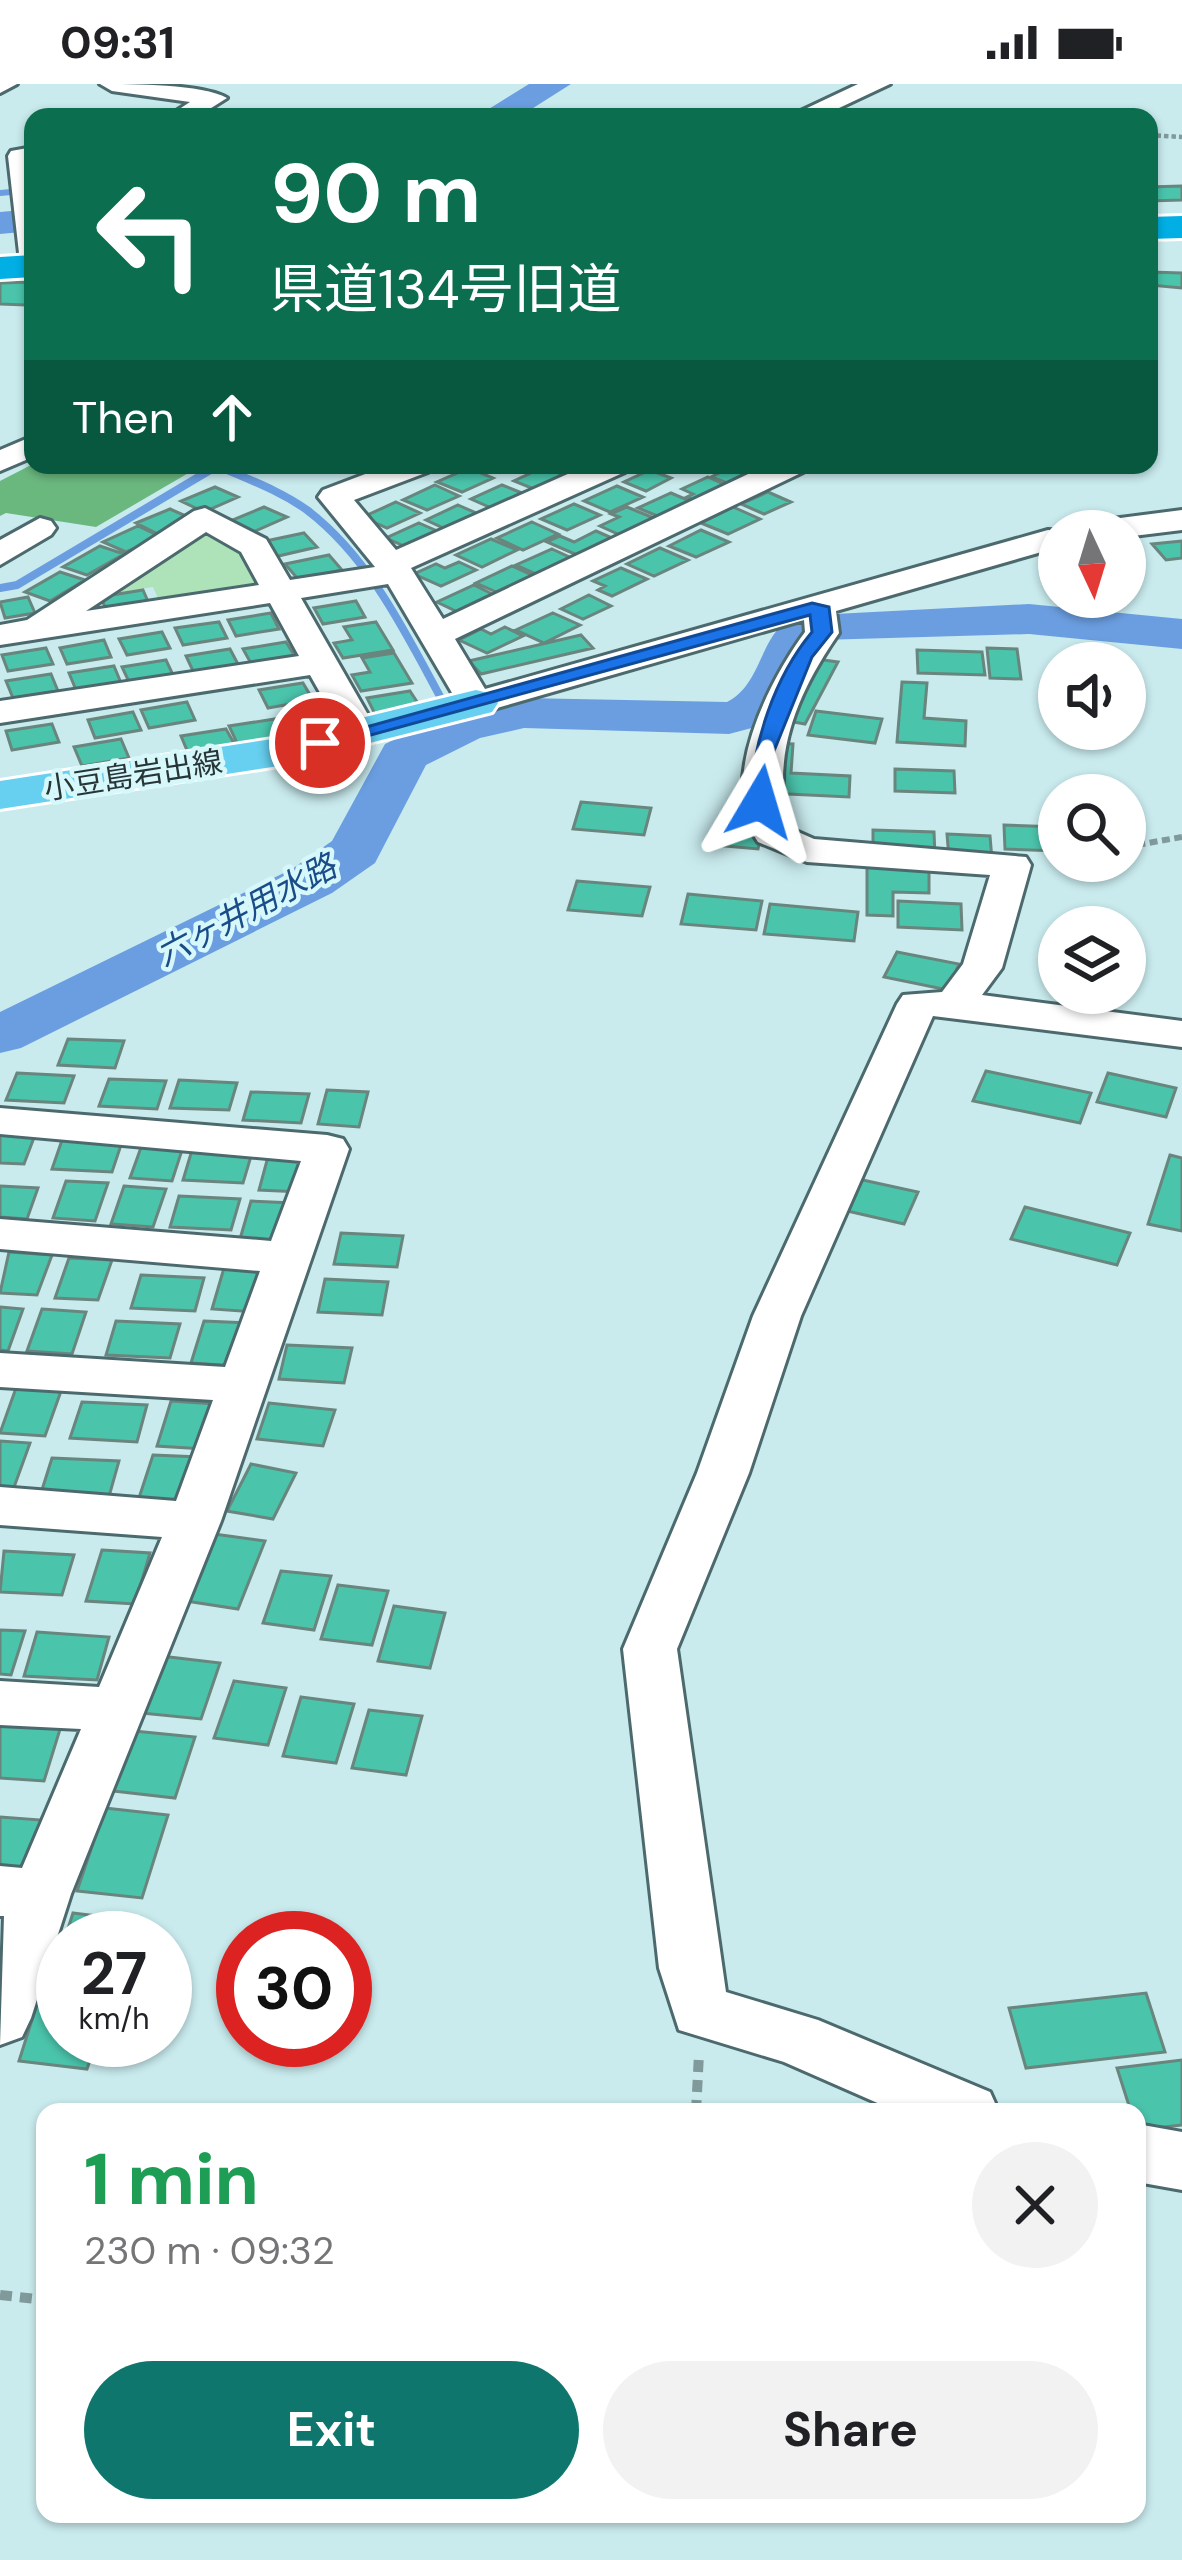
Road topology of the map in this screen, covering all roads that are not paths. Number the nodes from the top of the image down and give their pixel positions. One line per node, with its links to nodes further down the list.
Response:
1 (112, 84): 2 (street)
2 (125, 85): 4 (street)
3 (873, 85): 5 (street)
4 (196, 108)
5 (821, 108)
6 (24, 155): 7 (street)
7 (24, 186)
8 (394, 474): 16 (street)
9 (595, 474): 16 (street)
10 (773, 474): 20 (street)
11 (1182, 520): 12 (street)
12 (1146, 525)
13 (40, 529): 15 (street)
14 (1038, 544): 18 (street)
15 (0, 555)
16 (381, 573): 17 (street); 20 (street)
17 (278, 589): 19 (street); 19 (street); 22 (street)
18 (822, 620): 23 (street); 27 (street)
19 (40, 627): 21 (street)
20 (438, 634): 23 (street)
21 (0, 635)
22 (320, 663): 24 (street); 25 (street)
23 (476, 703): 25 (main road, 小豆島岩出線)
24 (0, 712)
25 (361, 734): 26 (main road, 小豆島岩出線)
26 (0, 795)
27 (958, 1004): 28 (street); 40 (street)
28 (1182, 1034)
29 (0, 1121): 31 (street)
30 (0, 1234): 31 (street)
31 (287, 1258): 33 (street)
32 (0, 1370): 33 (street)
33 (242, 1385): 35 (street)
34 (0, 1506): 35 (street)
35 (195, 1521): 37 (street)
36 (0, 1703): 37 (street)
37 (114, 1709): 38 (street)
38 (20, 1892): 39 (street)
39 (0, 2018)
40 (946, 2103)
41 (1146, 2155): 42 (street)
42 (1182, 2161)

